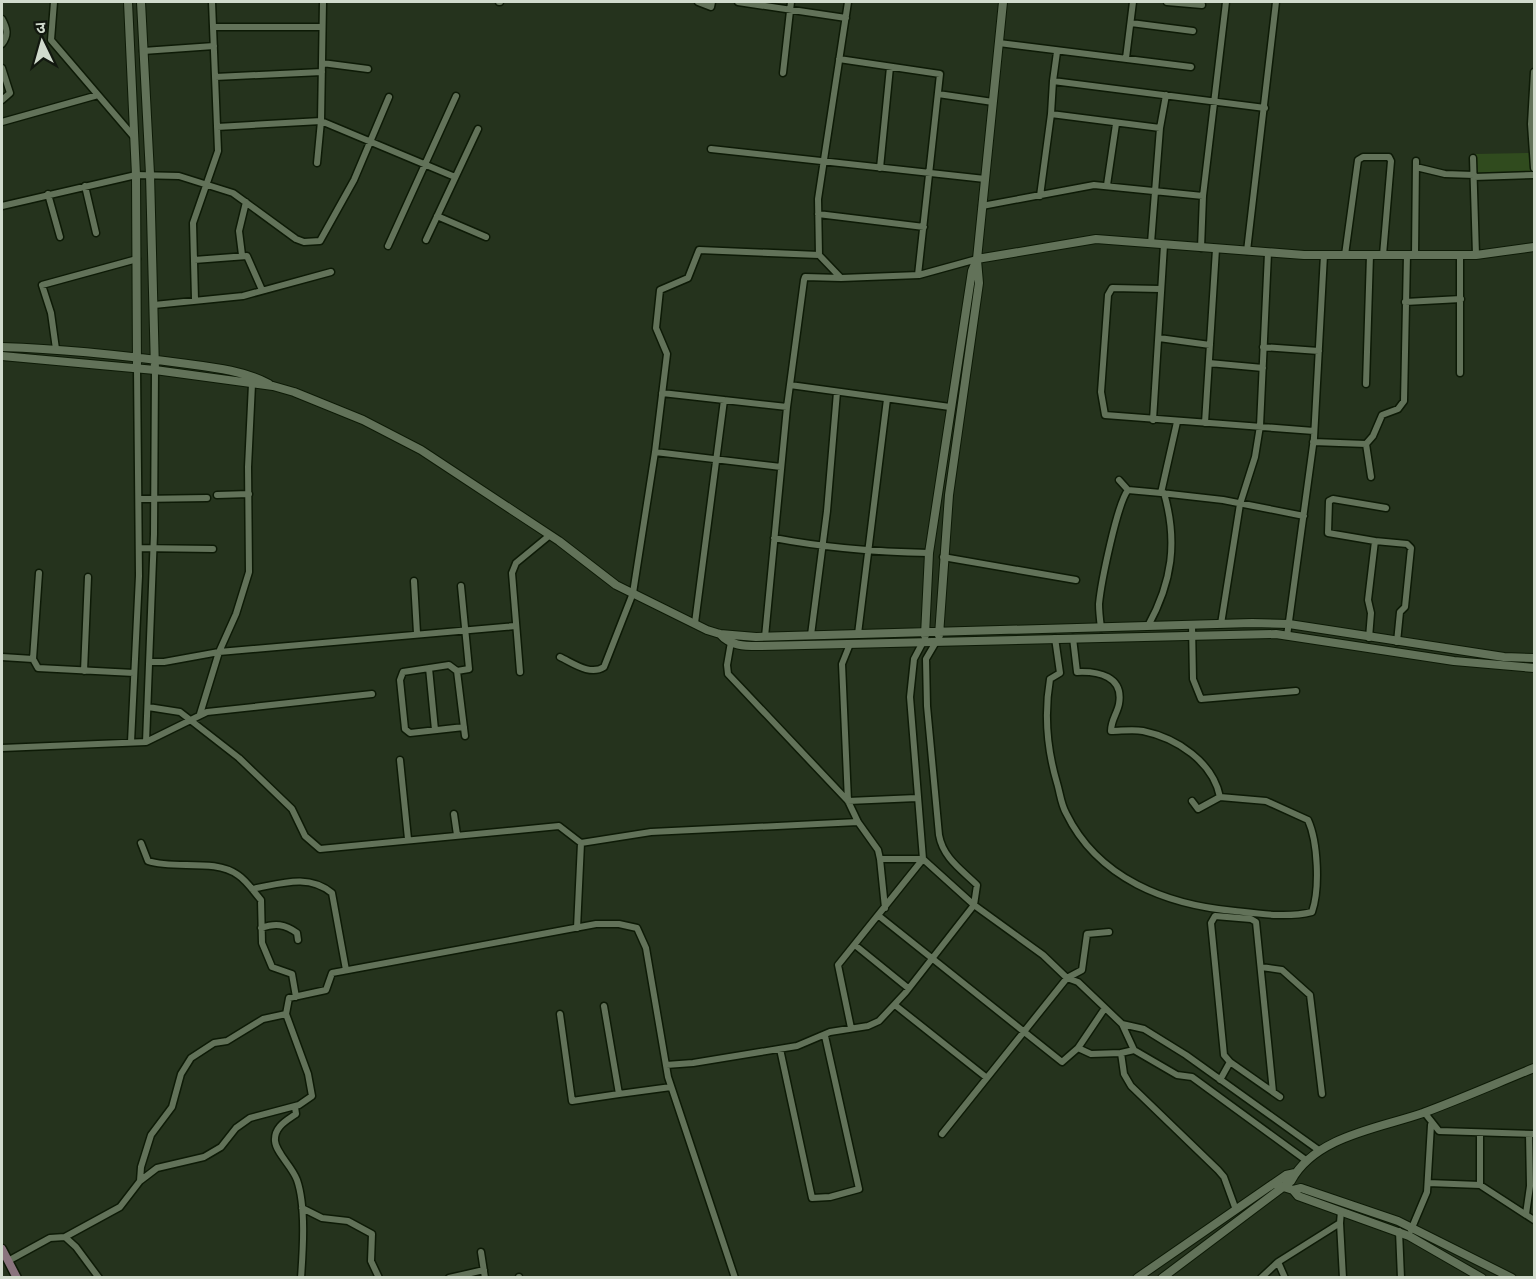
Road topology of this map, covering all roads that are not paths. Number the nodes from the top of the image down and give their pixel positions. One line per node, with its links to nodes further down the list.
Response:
1 (54, 2): 41 (street)
2 (128, 2): 57 (street)
3 (141, 2): 26 (street)
4 (212, 2): 20 (street)
5 (323, 2): 21 (street)
6 (698, 2): 7 (street)
7 (712, 2)
8 (738, 2): 15 (street)
9 (848, 2): 17 (street)
10 (1003, 2): 23 (street)
11 (1133, 2): 19 (street)
12 (1167, 2): 16 (street)
13 (1226, 2): 47 (street)
14 (1276, 2): 48 (street)
15 (790, 5): 17 (street); 37 (street)
16 (1202, 5)
17 (846, 18): 29 (street)
18 (2, 19): 24 (street)
19 (1131, 23): 22 (street); 28 (street)
20 (213, 27): 21 (street); 25 (street)
21 (322, 27): 30 (street)
22 (1193, 32)
23 (999, 43): 27 (street); 46 (street)
24 (2, 44)
25 (214, 46): 26 (street); 38 (street)
26 (144, 51): 66 (street)
27 (1057, 52): 28 (street); 39 (street)
28 (1126, 58): 32 (street)
29 (839, 60): 31 (street); 62 (street)
30 (322, 63): 34 (street); 35 (street)
31 (890, 67): 40 (street); 64 (street)
32 (1191, 67)
33 (2, 68): 45 (street)
34 (368, 69)
35 (322, 72): 38 (street); 50 (street)
36 (1534, 72): 53 (street)
37 (783, 73)
38 (215, 77): 54 (street)
39 (1053, 81): 42 (street); 49 (street)
40 (938, 94): 46 (street); 67 (street)
41 (98, 95): 51 (street); 57 (street)
42 (1166, 95): 47 (street); 55 (street)
43 (456, 96): 63 (street)
44 (389, 97): 58 (street)
45 (2, 100)
46 (993, 102): 72 (street)
47 (1215, 103): 48 (street); 79 (street)
48 (1265, 108): 96 (street)
49 (1051, 114): 52 (street); 78 (street)
50 (321, 121): 54 (street); 58 (street); 61 (street)
51 (2, 122)
52 (1116, 124): 55 (street); 74 (street)
53 (1533, 124): 65 (street)
54 (217, 127): 73 (street)
55 (1160, 128): 76 (street)
56 (478, 129): 71 (street)
57 (134, 137): 68 (street)
58 (370, 143): 63 (street); 80 (street)
59 (711, 149): 62 (street)
60 (1473, 158): 70 (street)
61 (317, 163)
62 (823, 163): 64 (street); 83 (street)
63 (426, 165): 71 (street); 92 (street)
64 (880, 168): 67 (street)
65 (1534, 168)
66 (150, 174): 68 (street); 73 (street); 118 (street)
67 (930, 174): 72 (street); 85 (street)
68 (136, 175): 75 (street); 107 (street)
69 (1534, 175): 70 (street)
70 (1474, 176): 104 (street); 106 (street)
71 (455, 177): 84 (street)
72 (985, 179): 82 (street)
73 (206, 183): 80 (street); 109 (street)
74 (1107, 185): 76 (street); 78 (street)
75 (85, 186): 77 (street); 86 (street)
76 (1156, 190): 79 (street); 90 (street)
77 (48, 194): 81 (street); 87 (street)
78 (1040, 196): 82 (street)
79 (1203, 196): 94 (street)
80 (246, 202): 98 (street)
81 (2, 206)
82 (982, 206): 108 (street)
83 (818, 214): 85 (street); 99 (street)
84 (437, 216): 88 (street); 89 (street)
85 (924, 227): 111 (street)
86 (96, 233)
87 (60, 237)
88 (486, 237)
89 (426, 240)
90 (1151, 243): 91 (street); 108 (street)
91 (1164, 244): 94 (street); 113 (street)
92 (388, 246)
93 (1534, 247): 106 (street)
94 (1201, 248): 95 (street)
95 (1216, 249): 96 (street); 121 (street)
96 (1247, 251): 97 (street)
97 (1268, 253): 100 (street); 122 (street)
98 (242, 255): 109 (street); 114 (street)
99 (819, 255): 112 (street); 138 (street)
100 (1324, 255): 101 (street); 125 (street)
101 (1345, 255): 102 (street); 103 (street)
102 (1370, 255): 103 (street); 135 (street)
103 (1383, 255): 104 (street)
104 (1411, 255): 105 (street); 119 (street)
105 (1460, 255): 106 (street); 116 (street)
106 (1476, 255)
107 (137, 259): 117 (street); 124 (street)
108 (977, 259): 111 (street); 142 (street); 143 (street)
109 (194, 260): 115 (street)
110 (331, 272): 114 (street)
111 (918, 276): 112 (street)
112 (841, 278): 136 (street)
113 (1160, 289): 120 (street); 144 (street)
114 (262, 290): 115 (street)
115 (195, 299): 118 (street)
116 (1461, 299): 119 (street); 133 (street)
117 (137, 300): 118 (street); 127 (street)
118 (154, 301): 128 (street)
119 (1405, 302): 150 (street)
120 (1159, 339): 121 (street); 144 (street)
121 (1209, 345): 129 (street)
122 (1263, 346): 125 (street); 131 (street)
123 (2, 347): 124 (street)
124 (56, 349): 127 (street)
125 (1319, 351): 148 (street)
126 (2, 356): 130 (street)
127 (137, 357): 128 (street); 130 (street)
128 (156, 360): 132 (street); 134 (street)
129 (1209, 363): 131 (street); 146 (street)
130 (137, 368): 132 (street); 162 (street)
131 (1263, 368): 147 (street)
132 (155, 370): 134 (street); 160 (street)
133 (1460, 373)
134 (253, 381): 158 (street); 166 (street)
135 (1366, 384)
136 (790, 385): 137 (street); 141 (street)
137 (837, 392): 139 (street); 169 (street)
138 (662, 393): 140 (street); 151 (street)
139 (887, 399): 142 (street); 173 (street)
140 (724, 400): 141 (street); 152 (street)
141 (787, 407): 153 (street)
142 (950, 408): 143 (street); 174 (street)
143 (960, 409): 175 (street)
144 (1153, 420): 145 (street)
145 (1177, 422): 146 (street); 157 (street)
146 (1205, 423): 147 (street)
147 (1260, 426): 148 (street); 163 (street)
148 (1314, 430): 149 (street)
149 (1313, 442): 150 (street); 165 (street)
150 (1366, 444): 154 (street)
151 (655, 452): 152 (street); 181 (street)
152 (716, 459): 153 (street); 182 (street)
153 (781, 467): 167 (street)
154 (1371, 477)
155 (1119, 480): 156 (street)
156 (1128, 490): 157 (street); 188 (street)
157 (1162, 493): 163 (street); 187 (street)
158 (249, 494): 159 (street); 206 (street)
159 (217, 495)
160 (154, 498): 161 (street); 162 (street); 171 (street)
161 (207, 498)
162 (140, 499): 170 (street)
163 (1240, 504): 165 (street); 183 (street)
164 (1386, 508): 168 (street)
165 (1304, 516): 184 (street)
166 (550, 535): 181 (street); 186 (street)
167 (774, 538): 169 (street); 196 (street)
168 (1375, 541): 200 (street); 204 (street)
169 (822, 547): 173 (street); 194 (street)
170 (139, 548): 171 (street); 217 (street)
171 (154, 549): 172 (street); 211 (street)
172 (213, 549)
173 (868, 551): 174 (street); 193 (street)
174 (929, 553): 190 (street)
175 (943, 557): 178 (street); 191 (street)
176 (39, 573): 210 (street)
177 (88, 577): 214 (street)
178 (1076, 580)
179 (414, 581): 192 (street)
180 (461, 586): 189 (street)
181 (633, 593): 182 (street); 208 (street)
182 (695, 623): 201 (street)
183 (1221, 624): 184 (street); 185 (street)
184 (1289, 624): 197 (street); 200 (street)
185 (1192, 625): 187 (street); 195 (street)
186 (514, 626): 189 (street); 216 (street)
187 (1148, 626): 188 (street)
188 (1101, 628): 191 (street)
189 (465, 629): 192 (street); 215 (street)
190 (926, 632): 191 (street); 193 (street); 202 (street)
191 (940, 632): 203 (street)
192 (417, 633): 206 (street)
193 (858, 634): 194 (street)
194 (811, 635): 196 (street)
195 (1191, 635): 197 (street); 199 (street); 218 (street)
196 (765, 636): 201 (street)
197 (1287, 636): 213 (street)
198 (1055, 638): 199 (street); 203 (street); 230 (street)
199 (1073, 638): 230 (street)
200 (1369, 638): 204 (street)
201 (732, 639): 205 (street); 232 (street)
202 (923, 642): 203 (street); 205 (street); 231 (street)
203 (936, 642): 243 (street)
204 (1396, 642): 209 (street)
205 (850, 644): 232 (street)
206 (219, 652): 211 (street); 221 (street)
207 (2, 657): 210 (street)
208 (560, 657)
209 (1534, 658)
210 (33, 659): 214 (street)
211 (150, 662): 220 (street)
212 (429, 668): 215 (street); 224 (street); 224 (street)
213 (1534, 668)
214 (84, 670): 217 (street)
215 (457, 671): 223 (street)
216 (520, 672)
217 (134, 673): 226 (street)
218 (1296, 691)
219 (372, 694): 221 (street)
220 (148, 707): 222 (street); 227 (street)
221 (200, 714): 222 (street)
222 (189, 719): 227 (street); 237 (street)
223 (464, 727): 224 (street); 225 (street)
224 (435, 730)
225 (465, 736)
226 (131, 742): 227 (street); 228 (street)
227 (146, 742)
228 (2, 748)
229 (400, 760): 237 (street)
230 (1220, 797): 233 (street)
231 (917, 798): 232 (street); 240 (street)
232 (848, 801): 235 (street)
233 (1192, 801)
234 (454, 814): 236 (street)
235 (858, 822): 239 (street); 241 (street)
236 (457, 835): 237 (street); 239 (street)
237 (408, 839)
238 (141, 843): 242 (street)
239 (581, 843): 247 (street)
240 (923, 859): 241 (street); 243 (street); 244 (street)
241 (880, 860): 244 (street)
242 (252, 890): 246 (street); 253 (street)
243 (974, 906): 251 (street); 254 (street)
244 (885, 908): 245 (street)
245 (879, 916): 250 (street); 251 (street)
246 (261, 928): 249 (street); 256 (street)
247 (577, 928): 253 (street); 271 (street)
248 (1109, 932): 254 (street)
249 (298, 940)
250 (855, 945): 255 (street); 263 (street)
251 (930, 959): 255 (street); 264 (street)
252 (1261, 967): 270 (street); 278 (street); 280 (street)
253 (346, 970): 256 (street)
254 (1067, 978): 259 (street); 264 (street)
255 (908, 988): 257 (street)
256 (297, 997): 260 (street)
257 (895, 1005): 263 (street); 275 (street)
258 (604, 1006): 279 (street)
259 (1106, 1008): 262 (street); 266 (street)
260 (286, 1014): 282 (street); 290 (street)
261 (560, 1014): 279 (street)
262 (1122, 1024): 268 (street); 272 (street)
263 (851, 1028): 265 (street)
264 (1024, 1031): 266 (street); 275 (street)
265 (825, 1036): 267 (street); 267 (street)
266 (1078, 1048): 269 (street)
267 (780, 1049): 271 (street)
268 (1134, 1050): 269 (street); 274 (street)
269 (1121, 1053): 296 (street)
270 (1230, 1062): 276 (street); 278 (street)
271 (666, 1065): 277 (street)
272 (1200, 1066): 274 (street); 276 (street)
273 (1534, 1068): 283 (street)
274 (1192, 1077): 289 (street)
275 (987, 1078): 286 (street)
276 (1220, 1080): 288 (street)
277 (671, 1087): 279 (street); 315 (street)
278 (1273, 1092): 281 (street)
279 (619, 1094)
280 (1322, 1094)
281 (1280, 1097)
282 (295, 1107): 290 (street); 295 (street)
283 (1424, 1112): 284 (street); 288 (street)
284 (1431, 1125): 285 (street); 291 (street)
285 (1480, 1133): 287 (street); 293 (street)
286 (942, 1134)
287 (1532, 1134): 298 (street)
288 (1320, 1151): 289 (street)
289 (1307, 1161): 292 (street)
290 (140, 1181): 304 (street)
291 (1428, 1183): 293 (street); 301 (street)
292 (1278, 1185): 294 (street); 296 (street); 317 (street)
293 (1480, 1185): 298 (street)
294 (1293, 1190): 297 (street); 301 (street)
295 (302, 1208): 312 (street); 313 (street)
296 (1236, 1210): 316 (street)
297 (1341, 1210): 300 (street); 302 (street)
298 (1526, 1214): 299 (street)
299 (1534, 1220)
300 (1340, 1223): 308 (street); 320 (street)
301 (1413, 1227): 303 (street); 323 (street)
302 (1399, 1231): 303 (street); 321 (street)
303 (1409, 1236): 322 (street)
304 (65, 1237): 307 (street); 311 (street)
305 (2, 1249): 307 (main road)
306 (481, 1252): 309 (street)
307 (8, 1261): 310 (main road)
308 (1278, 1262): 318 (street); 319 (street)
309 (485, 1274): 314 (street)
310 (17, 1278)
311 (99, 1278)
312 (301, 1278)
313 (379, 1278)
314 (449, 1278)
315 (735, 1278)
316 (1137, 1278)
317 (1162, 1278)
318 (1261, 1278)
319 (1285, 1278)
320 (1343, 1278)
321 (1401, 1278)
322 (1482, 1278)
323 (1512, 1278)

